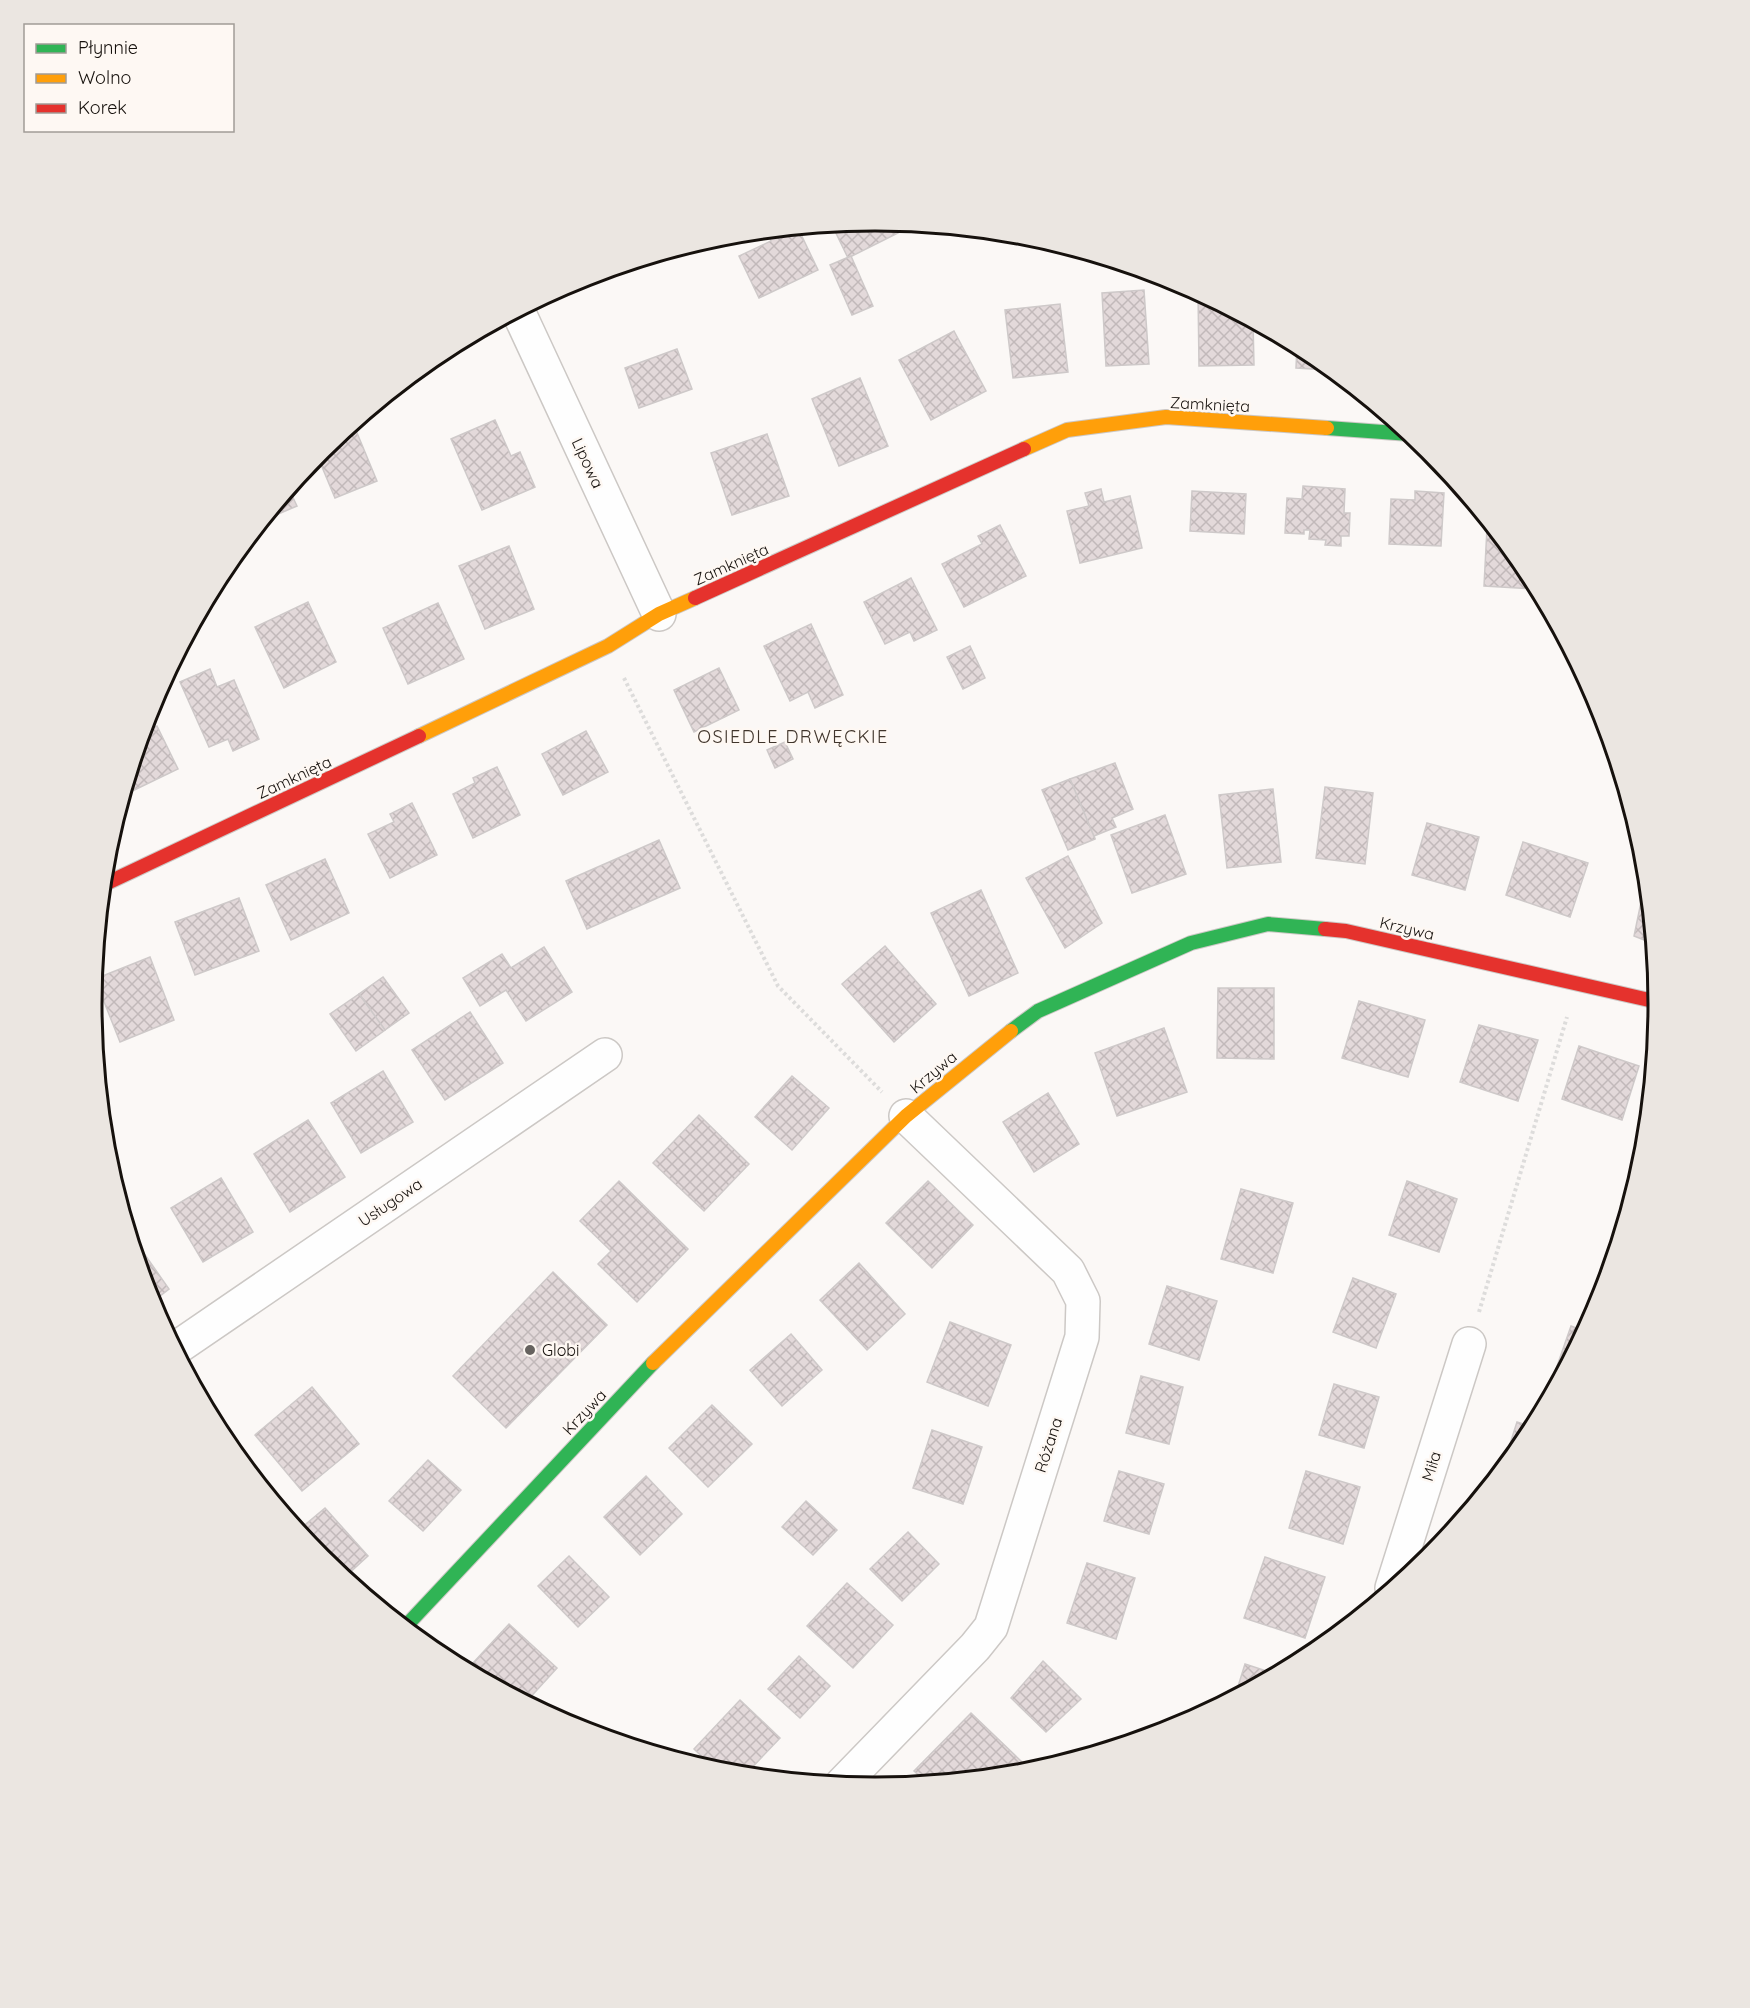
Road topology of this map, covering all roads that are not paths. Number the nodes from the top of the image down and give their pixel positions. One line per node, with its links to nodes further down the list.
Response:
1 (521, 318): 3 (street, Lipowa)
2 (1396, 433): 3 (street, Zamknięta)
3 (659, 614): 4 (street, Zamknięta)
4 (113, 880)
5 (1648, 1000): 7 (street, Krzywa)
6 (606, 1055): 9 (street, Usługowa)
7 (906, 1116): 11 (street, Krzywa); 12 (street, Różana)
8 (1469, 1344): 10 (street, Miła)
9 (181, 1345)
10 (1396, 1575)
11 (410, 1621)
12 (850, 1776)

